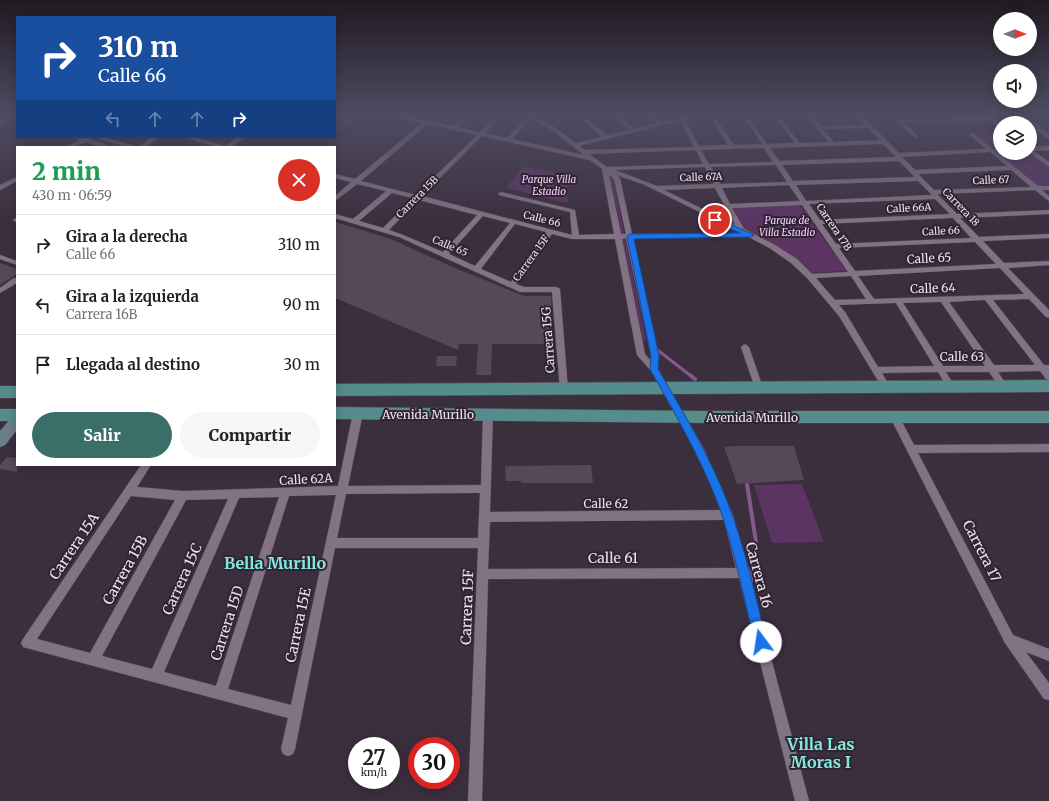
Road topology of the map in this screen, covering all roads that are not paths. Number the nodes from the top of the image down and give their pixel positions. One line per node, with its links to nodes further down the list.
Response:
1 (391, 151): 25 (street)
2 (463, 151): 37 (street, Carrera 15B)
3 (560, 151): 13 (street)
4 (684, 151): 14 (street)
5 (699, 151): 17 (street)
6 (771, 151): 15 (street, Carrera 17B)
7 (894, 151): 12 (street, Carrera 18)
8 (974, 151): 12 (street)
9 (994, 151): 18 (street)
10 (583, 152): 13 (street); 14 (street)
11 (1037, 155): 16 (street)
12 (899, 157): 15 (street); 20 (street, Carrera 18)
13 (590, 158): 19 (street)
14 (641, 159): 17 (street); 19 (street)
15 (779, 164): 17 (street); 27 (street, Carrera 17B)
16 (1049, 165)
17 (707, 166): 28 (street)
18 (1013, 168): 20 (street); 31 (street)
19 (605, 169): 30 (street, Calle 67A); 52 (street, Carrera 16); 53 (street, Carrera 16)
20 (914, 172): 23 (street, Carrera 18)
21 (16, 174): 26 (street)
22 (336, 176): 25 (street, Calle 66)
23 (920, 179): 27 (street, Calle 67A); 35 (street, Carrera 18)
24 (16, 180): 29 (street)
25 (356, 181): 33 (street, Calle 66); 36 (street)
26 (0, 182)
27 (792, 184): 28 (street, Calle 67A); 39 (street, Carrera 17B)
28 (718, 186): 30 (street, Calle 67A); 40 (street)
29 (0, 188)
30 (657, 188): 48 (street)
31 (1036, 188): 32 (street, Calle 67); 35 (street, Calle 67); 38 (street)
32 (1049, 188)
33 (390, 191): 37 (street, Calle 66); 45 (street)
34 (501, 194): 55 (street)
35 (935, 195): 39 (street); 44 (street, Carrera 18)
36 (336, 198)
37 (417, 198): 42 (street, Calle 66); 49 (street, Carrera 15B)
38 (1049, 199)
39 (805, 202): 40 (street); 47 (street, Carrera 17B)
40 (728, 206): 48 (street)
41 (1049, 212): 44 (street, Calle 66A)
42 (481, 214): 46 (street, Calle 66); 58 (street)
43 (336, 216): 45 (street, Calle 65)
44 (956, 216): 47 (street, Calle 66A); 56 (street, Carrera 18)
45 (354, 222): 49 (street, Calle 65)
46 (513, 222): 50 (street, Calle 66); 63 (street)
47 (818, 222): 57 (street, Carrera 17B)
48 (741, 230): 51 (street)
49 (384, 231): 58 (street, Calle 65)
50 (550, 232): 55 (street, Calle 66); 67 (street, Carrera 15F)
51 (751, 235): 53 (street, Calle 66); 65 (street)
52 (618, 236): 53 (street, Calle 66); 55 (street, Calle 66); 79 (street, Carrera 16)
53 (630, 236): 79 (street, Carrera 16)
54 (1049, 236): 56 (street, Calle 66)
55 (576, 237)
56 (978, 239): 57 (street, Calle 66); 62 (street, Carrera 18)
57 (834, 246): 64 (street, Carrera 17B)
58 (444, 255): 63 (street, Calle 65)
59 (0, 257): 60 (street)
60 (16, 264)
61 (1049, 264): 62 (street, Calle 65)
62 (1003, 265): 64 (street, Calle 65); 70 (street, Carrera 18)
63 (477, 269): 67 (street, Calle 65)
64 (852, 273): 65 (street, Calle 65); 74 (street, Carrera 17B)
65 (810, 276): 75 (street)
66 (16, 281): 69 (street)
67 (512, 285): 68 (street, Calle 65)
68 (556, 288): 91 (street, Carrera 15G)
69 (0, 291)
70 (1032, 296): 71 (street, Calle 64); 76 (street, Carrera 18)
71 (987, 298): 72 (street, Calle 64); 78 (street)
72 (943, 299): 73 (street, Calle 64); 81 (street)
73 (898, 301): 74 (street, Calle 64); 80 (street)
74 (872, 302): 75 (street, Calle 64)
75 (834, 303): 82 (street)
76 (1049, 315)
77 (745, 347): 87 (street)
78 (1045, 368): 81 (street, Calle 63); 83 (street)
79 (654, 369): 89 (street, Carrera 16)
80 (940, 369): 81 (street, Calle 63); 82 (street, Calle 63); 86 (street)
81 (991, 369): 84 (street)
82 (875, 370): 88 (street)
83 (1049, 378)
84 (1004, 386): 85 (main road, Avenida Murillo); 86 (main road, Avenida Murillo)
85 (1049, 386)
86 (951, 387): 88 (main road, Avenida Murillo)
87 (759, 388): 88 (main road, Avenida Murillo); 89 (main road, Avenida Murillo)
88 (886, 388)
89 (665, 389): 91 (main road, Avenida Murillo); 98 (street, Carrera 16)
90 (336, 390): 91 (main road, Avenida Murillo)
91 (564, 390)
92 (0, 392): 93 (main road)
93 (16, 392)
94 (336, 413): 95 (main road, Avenida Murillo)
95 (358, 413): 96 (main road, Avenida Murillo); 106 (street, Carrera 15E)
96 (488, 414): 98 (main road, Avenida Murillo); 105 (street, Carrera 15F)
97 (12, 417): 101 (main road)
98 (681, 417): 99 (main road, Avenida Murillo); 111 (street, Carrera 16)
99 (895, 417): 100 (main road, Avenida Murillo); 103 (street, Carrera 17)
100 (1049, 417)
101 (0, 441)
102 (1049, 448): 103 (street)
103 (913, 449): 117 (street, Carrera 17)
104 (145, 466): 107 (street, Carrera 15A)
105 (486, 489): 106 (street, Calle 62A); 112 (street, Carrera 15F)
106 (342, 490): 108 (street, Calle 62A); 113 (street, Carrera 15E)
107 (128, 491): 110 (street, Calle 62A); 119 (street, Carrera 15A)
108 (285, 493): 109 (street, Calle 62A); 121 (street, Carrera 15D)
109 (236, 494): 110 (street, Calle 62A); 120 (street, Carrera 15C)
110 (183, 496): 119 (street, Carrera 15B)
111 (728, 515): 112 (street, Calle 62); 115 (street, Carrera 16)
112 (485, 517): 114 (street, Carrera 15F)
113 (331, 543): 114 (street); 123 (street, Carrera 15E)
114 (484, 543): 116 (street, Carrera 15F)
115 (743, 573): 116 (street, Calle 61); 126 (street, Carrera 16)
116 (483, 574): 125 (street, Carrera 15F)
117 (1010, 639): 118 (street); 122 (street, Carrera 17)
118 (1049, 655)
119 (93, 659): 120 (street)
120 (156, 675): 121 (street)
121 (220, 694): 123 (street)
122 (1049, 694)
123 (295, 713): 124 (street, Carrera 15E)
124 (288, 749)
125 (475, 801)
126 (802, 801)

